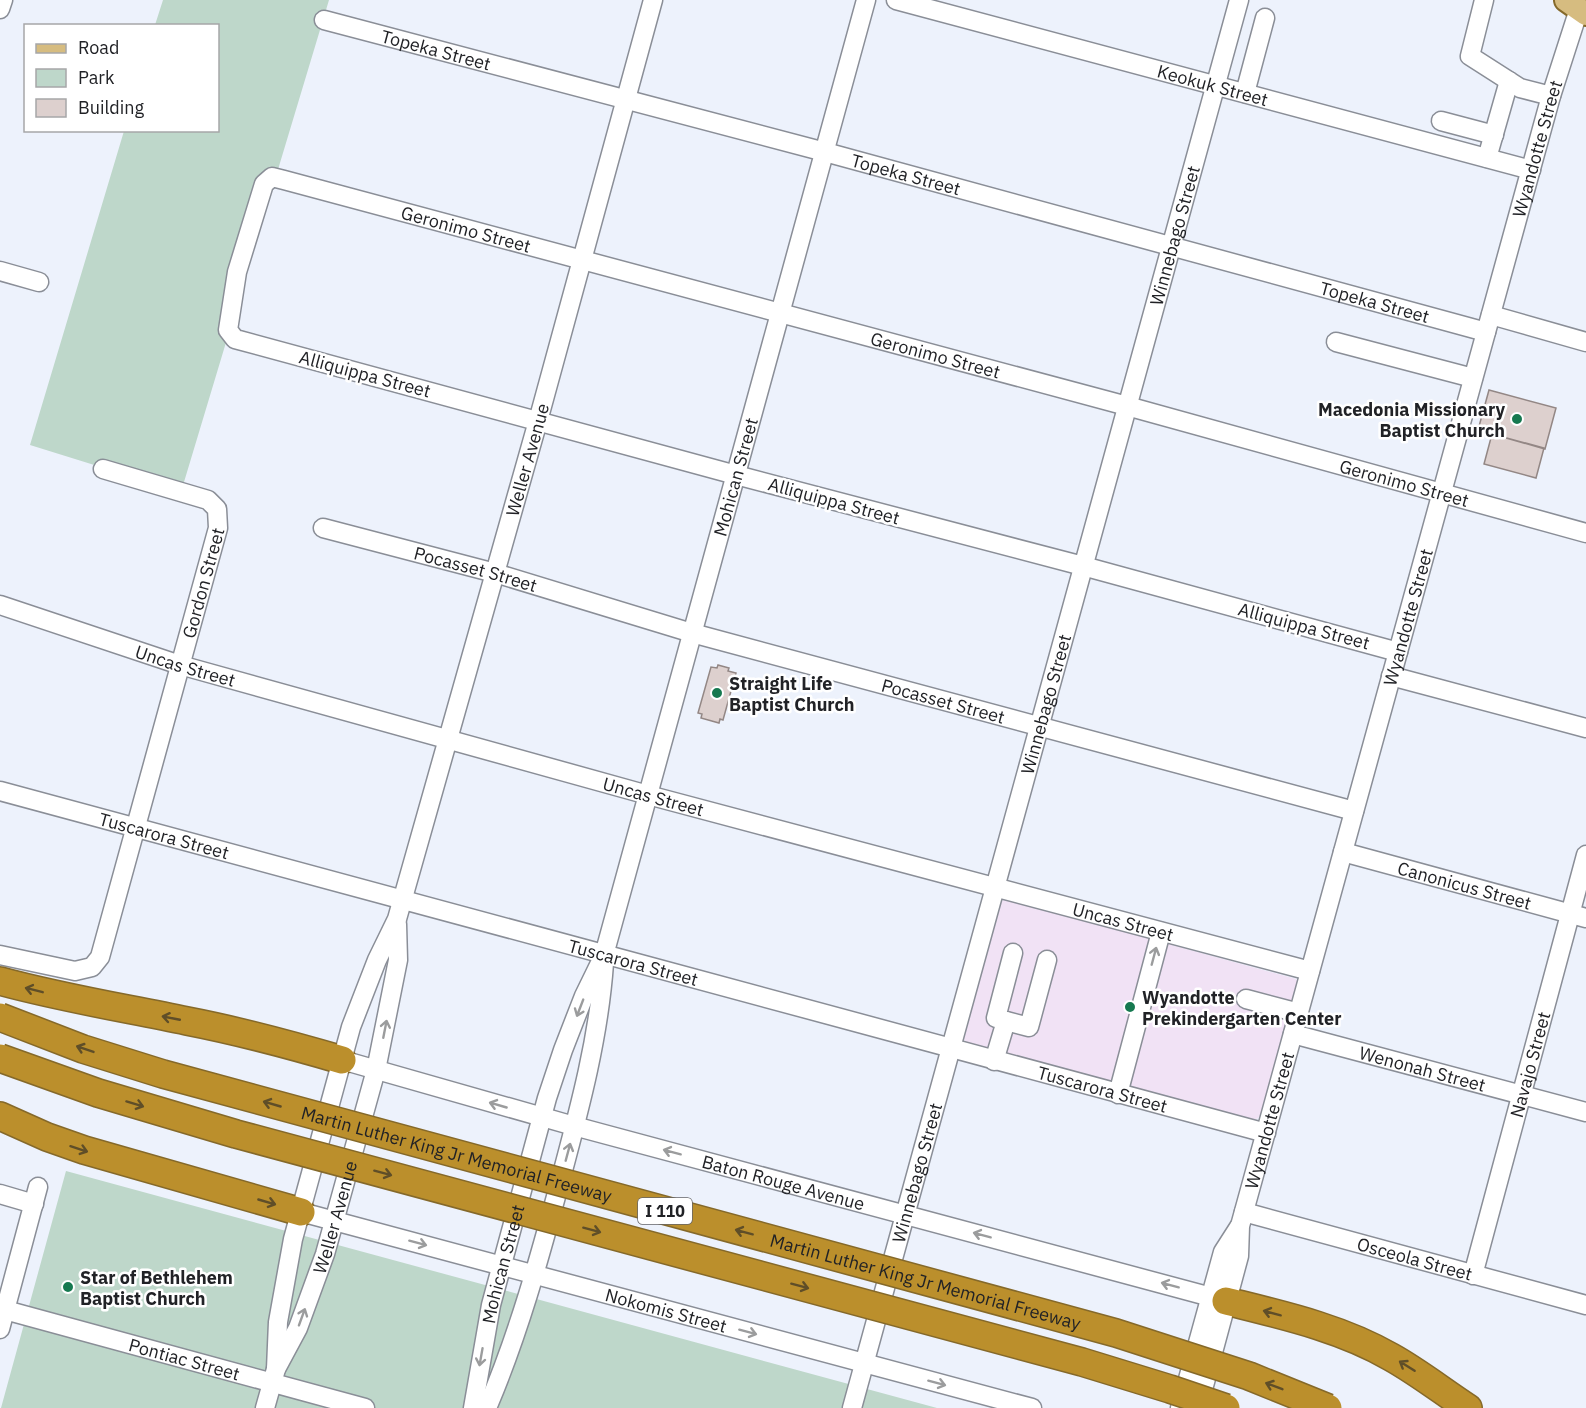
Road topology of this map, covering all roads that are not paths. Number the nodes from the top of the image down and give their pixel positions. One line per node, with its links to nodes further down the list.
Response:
1 (3, 0): 8 (street)
2 (653, 0): 15 (street, Weller Avenue)
3 (866, 0): 18 (street, Mohican Street)
4 (896, 0): 12 (street, Keokuk Street)
5 (1239, 0): 12 (street, Winnebago Street)
6 (1485, 0): 11 (street)
7 (1577, 8): 14 (street, Wyandotte Street)
8 (0, 9)
9 (1265, 18): 13 (street)
10 (324, 20): 15 (street, Topeka Street)
11 (1509, 81): 14 (street); 17 (street)
12 (1215, 85): 13 (street, Keokuk Street); 21 (street, Winnebago Street)
13 (1245, 93): 19 (street, Keokuk Street)
14 (1551, 96): 20 (street, Wyandotte Street)
15 (626, 100): 18 (street, Topeka Street); 22 (street, Weller Avenue)
16 (1440, 121): 17 (street)
17 (1494, 135): 19 (street)
18 (825, 152): 21 (street, Topeka Street); 25 (street, Mohican Street)
19 (1488, 158): 20 (street, Keokuk Street)
20 (1531, 170): 26 (street, Wyandotte Street)
21 (1172, 246): 26 (street, Topeka Street); 31 (street, Winnebago Street)
22 (581, 261): 25 (street, Geronimo Street); 27 (street, Geronimo Street); 32 (street, Weller Avenue)
23 (0, 271): 24 (street)
24 (39, 282)
25 (781, 314): 31 (street, Geronimo Street); 34 (street, Mohican Street)
26 (1488, 324): 29 (street, Topeka Street); 30 (street, Wyandotte Street)
27 (235, 339): 32 (street, Alliquippa Street)
28 (1336, 342): 30 (street)
29 (1586, 342)
30 (1473, 378): 35 (street, Wyandotte Street)
31 (1127, 406): 35 (street, Geronimo Street); 38 (street, Winnebago Street)
32 (538, 421): 34 (street, Alliquippa Street); 39 (street, Weller Avenue)
33 (103, 469): 43 (street, Gordon Street)
34 (736, 476): 38 (street, Alliquippa Street); 41 (street, Mohican Street)
35 (1442, 493): 37 (street, Geronimo Street); 42 (street, Wyandotte Street)
36 (323, 528): 39 (street, Pocasset Street)
37 (1586, 533)
38 (1083, 566): 42 (street, Alliquippa Street); 45 (street, Winnebago Street)
39 (495, 573): 41 (street, Pocasset Street); 47 (street, Weller Avenue)
40 (0, 606): 43 (street, Uncas Street)
41 (692, 633): 45 (street, Pocasset Street); 49 (street, Mohican Street)
42 (1398, 652): 44 (street, Wyandotte Street)
43 (180, 665): 47 (street, Uncas Street); 51 (street, Gordon Street)
44 (1391, 676): 46 (street); 50 (street, Wyandotte Street)
45 (1039, 726): 50 (street, Pocasset Street); 54 (street, Winnebago Street)
46 (1586, 728)
47 (448, 739): 49 (street, Uncas Street); 55 (street, Weller Avenue)
48 (0, 791): 51 (street, Tuscarora Street)
49 (648, 795): 54 (street, Uncas Street); 61 (street, Mohican Street)
50 (1354, 810): 52 (street, Wyandotte Street)
51 (137, 828): 55 (street, Tuscarora Street); 60 (street, Gordon Street)
52 (1343, 852): 56 (street, Canonicus Street); 63 (street, Wyandotte Street)
53 (1586, 855): 56 (street, Navajo Street)
54 (996, 888): 58 (street, Uncas Street); 70 (street, Winnebago Street)
55 (403, 900): 57 (street, Weller Avenue); 61 (street, Tuscarora Street)
56 (1578, 916): 76 (street, Navajo Street)
57 (397, 919): 72 (street, Weller Avenue); 74 (street, Weller Avenue, one-way to 57)
58 (1161, 932): 63 (street, Uncas Street); 75 (street, one-way to 58)
59 (1013, 953): 68 (street)
60 (0, 955)
61 (604, 955): 70 (street, Tuscarora Street); 79 (street, Mohican Street, one-way to 79); 80 (street, Mohican Street)
62 (1047, 960): 68 (street)
63 (1310, 971): 66 (street, Wyandotte Street)
64 (0, 981): 72 (highway, one-way to 64)
65 (1246, 999): 66 (street)
66 (1299, 1013): 69 (street, Wyandotte Street)
67 (0, 1017): 106 (highway, Martin Luther King Jr Memorial Freeway / I 110, one-way to 67, bridge)
68 (1006, 1020): 73 (street)
69 (1293, 1034): 76 (street, Wenonah Street); 81 (street, Wyandotte Street)
70 (951, 1049): 73 (street, Tuscarora Street); 84 (street, Winnebago Street)
71 (0, 1058): 105 (highway, Martin Luther King Jr Memorial Freeway / I 110, one-way to 105, bridge)
72 (342, 1060): 74 (street, Baton Rouge Avenue); 83 (street, Weller Avenue)
73 (993, 1061): 75 (street, Tuscarora Street)
74 (376, 1070): 79 (street, Baton Rouge Avenue, one-way to 74); 86 (street, Weller Avenue)
75 (1118, 1094): 81 (street, Tuscarora Street)
76 (1521, 1095): 77 (street, Wenonah Street); 89 (street, Navajo Street)
77 (1586, 1112)
78 (0, 1116): 83 (highway, one-way to 83)
79 (541, 1117): 80 (street, Baton Rouge Avenue); 87 (street, Mohican Street)
80 (574, 1126): 84 (street, Baton Rouge Avenue, one-way to 80); 88 (street, Mohican Street, one-way to 80)
81 (1266, 1133): 85 (street, Wyandotte Street)
82 (0, 1194): 92 (street)
83 (300, 1212): 86 (street, Nokomis Street); 95 (street, Weller Avenue)
84 (906, 1214): 90 (street, Baton Rouge Avenue, one-way to 84); 94 (street, Winnebago Street)
85 (1242, 1219): 89 (street, Osceola Street); 90 (street, Wyandotte Street)
86 (335, 1221): 87 (street, Nokomis Street, one-way to 87); 95 (street, Weller Avenue, one-way to 86)
87 (501, 1266): 88 (street, Nokomis Street); 99 (street, Mohican Street, one-way to 99)
88 (535, 1274): 94 (street, Nokomis Street, one-way to 94); 100 (street, Mohican Street)
89 (1473, 1275): 91 (street, Osceola Street)
90 (1219, 1299): 96 (highway, one-way to 90); 103 (street, Wyandotte Street); 104 (street, Wyandotte Street)
91 (1586, 1305)
92 (5, 1310): 93 (street); 95 (street, Pontiac Street)
93 (0, 1329)
94 (865, 1364): 101 (street, Winnebago Street); 102 (street, Nokomis Street, one-way to 102)
95 (274, 1376): 97 (street, Weller Avenue); 98 (street, Pontiac Street)
96 (1461, 1404)
97 (265, 1408)
98 (365, 1408)
99 (473, 1408)
100 (487, 1408)
101 (852, 1408)
102 (1032, 1408)
103 (1180, 1408)
104 (1197, 1408)
105 (1226, 1408)
106 (1328, 1408)

